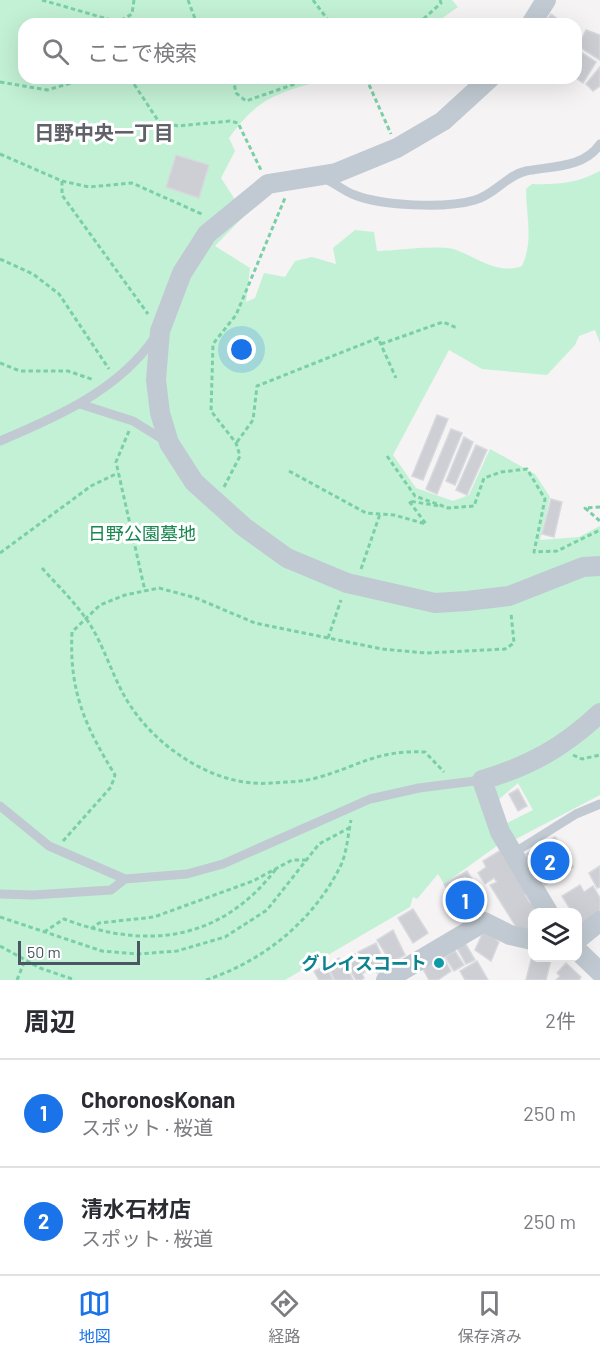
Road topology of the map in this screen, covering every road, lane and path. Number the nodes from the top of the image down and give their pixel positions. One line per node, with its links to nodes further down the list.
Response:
1 (42, 0): 7 (path)
2 (134, 0): 8 (path)
3 (188, 0): 9 (path)
4 (314, 0): 10 (path)
5 (440, 0): 11 (path)
6 (546, 0): 12 (street)
7 (104, 18)
8 (125, 18)
9 (195, 18)
10 (327, 18)
11 (426, 18)
12 (535, 18)
13 (0, 82): 14 (path)
14 (68, 84)
15 (134, 84): 25 (path)
16 (234, 84): 17 (path)
17 (295, 84)
18 (369, 84): 21 (path)
19 (483, 84): 21 (street)
20 (600, 144): 23 (lane)
21 (397, 148): 23 (street)
22 (0, 154): 24 (path)
23 (319, 175): 25 (street)
24 (62, 181): 26 (path); 29 (path)
25 (276, 182): 26 (street); 37 (path)
26 (220, 223): 29 (street)
27 (0, 259): 33 (path)
28 (457, 328): 30 (path)
29 (160, 330): 33 (lane); 38 (street)
30 (381, 344): 32 (path); 37 (path)
31 (0, 363): 33 (path)
32 (396, 378)
33 (111, 381): 34 (lane)
34 (80, 404): 35 (lane); 36 (lane)
35 (133, 421): 38 (lane); 41 (path)
36 (0, 441)
37 (236, 442): 42 (path)
38 (169, 443): 42 (street)
39 (387, 456): 44 (path)
40 (289, 471): 45 (path)
41 (118, 473): 48 (path); 52 (path)
42 (216, 502): 51 (street)
43 (600, 507): 46 (path)
44 (448, 508): 45 (path); 47 (path)
45 (380, 514): 51 (path)
46 (600, 521)
47 (600, 530)
48 (0, 553)
49 (600, 566): 53 (street)
50 (42, 568): 54 (path)
51 (351, 584): 53 (street); 55 (path)
52 (145, 591): 54 (path); 55 (path)
53 (509, 596): 55 (path)
54 (85, 617): 60 (path); 65 (path)
55 (328, 638)
56 (600, 713): 59 (street)
57 (600, 750): 58 (path)
58 (595, 756)
59 (482, 780): 60 (lane); 66 (street)
60 (456, 784): 63 (lane)
61 (600, 804): 66 (lane)
62 (0, 806): 65 (lane)
63 (354, 806): 64 (path); 69 (lane)
64 (350, 828): 67 (path); 85 (path)
65 (56, 849): 69 (lane)
66 (512, 854): 71 (street)
67 (308, 860): 68 (path); 75 (path)
68 (276, 869): 74 (path); 74 (path)
69 (125, 879): 70 (lane)
70 (0, 894)
71 (546, 908)
72 (0, 917): 75 (path)
73 (600, 921): 76 (street)
74 (91, 929): 75 (path)
75 (44, 932)
76 (582, 936)
77 (528, 939): 81 (street)
78 (0, 946): 80 (path)
79 (582, 955): 82 (street)
80 (25, 960): 83 (path); 84 (path)
81 (416, 972): 86 (street)
82 (600, 972)
83 (17, 980)
84 (75, 980)
85 (206, 980)
86 (386, 980)

